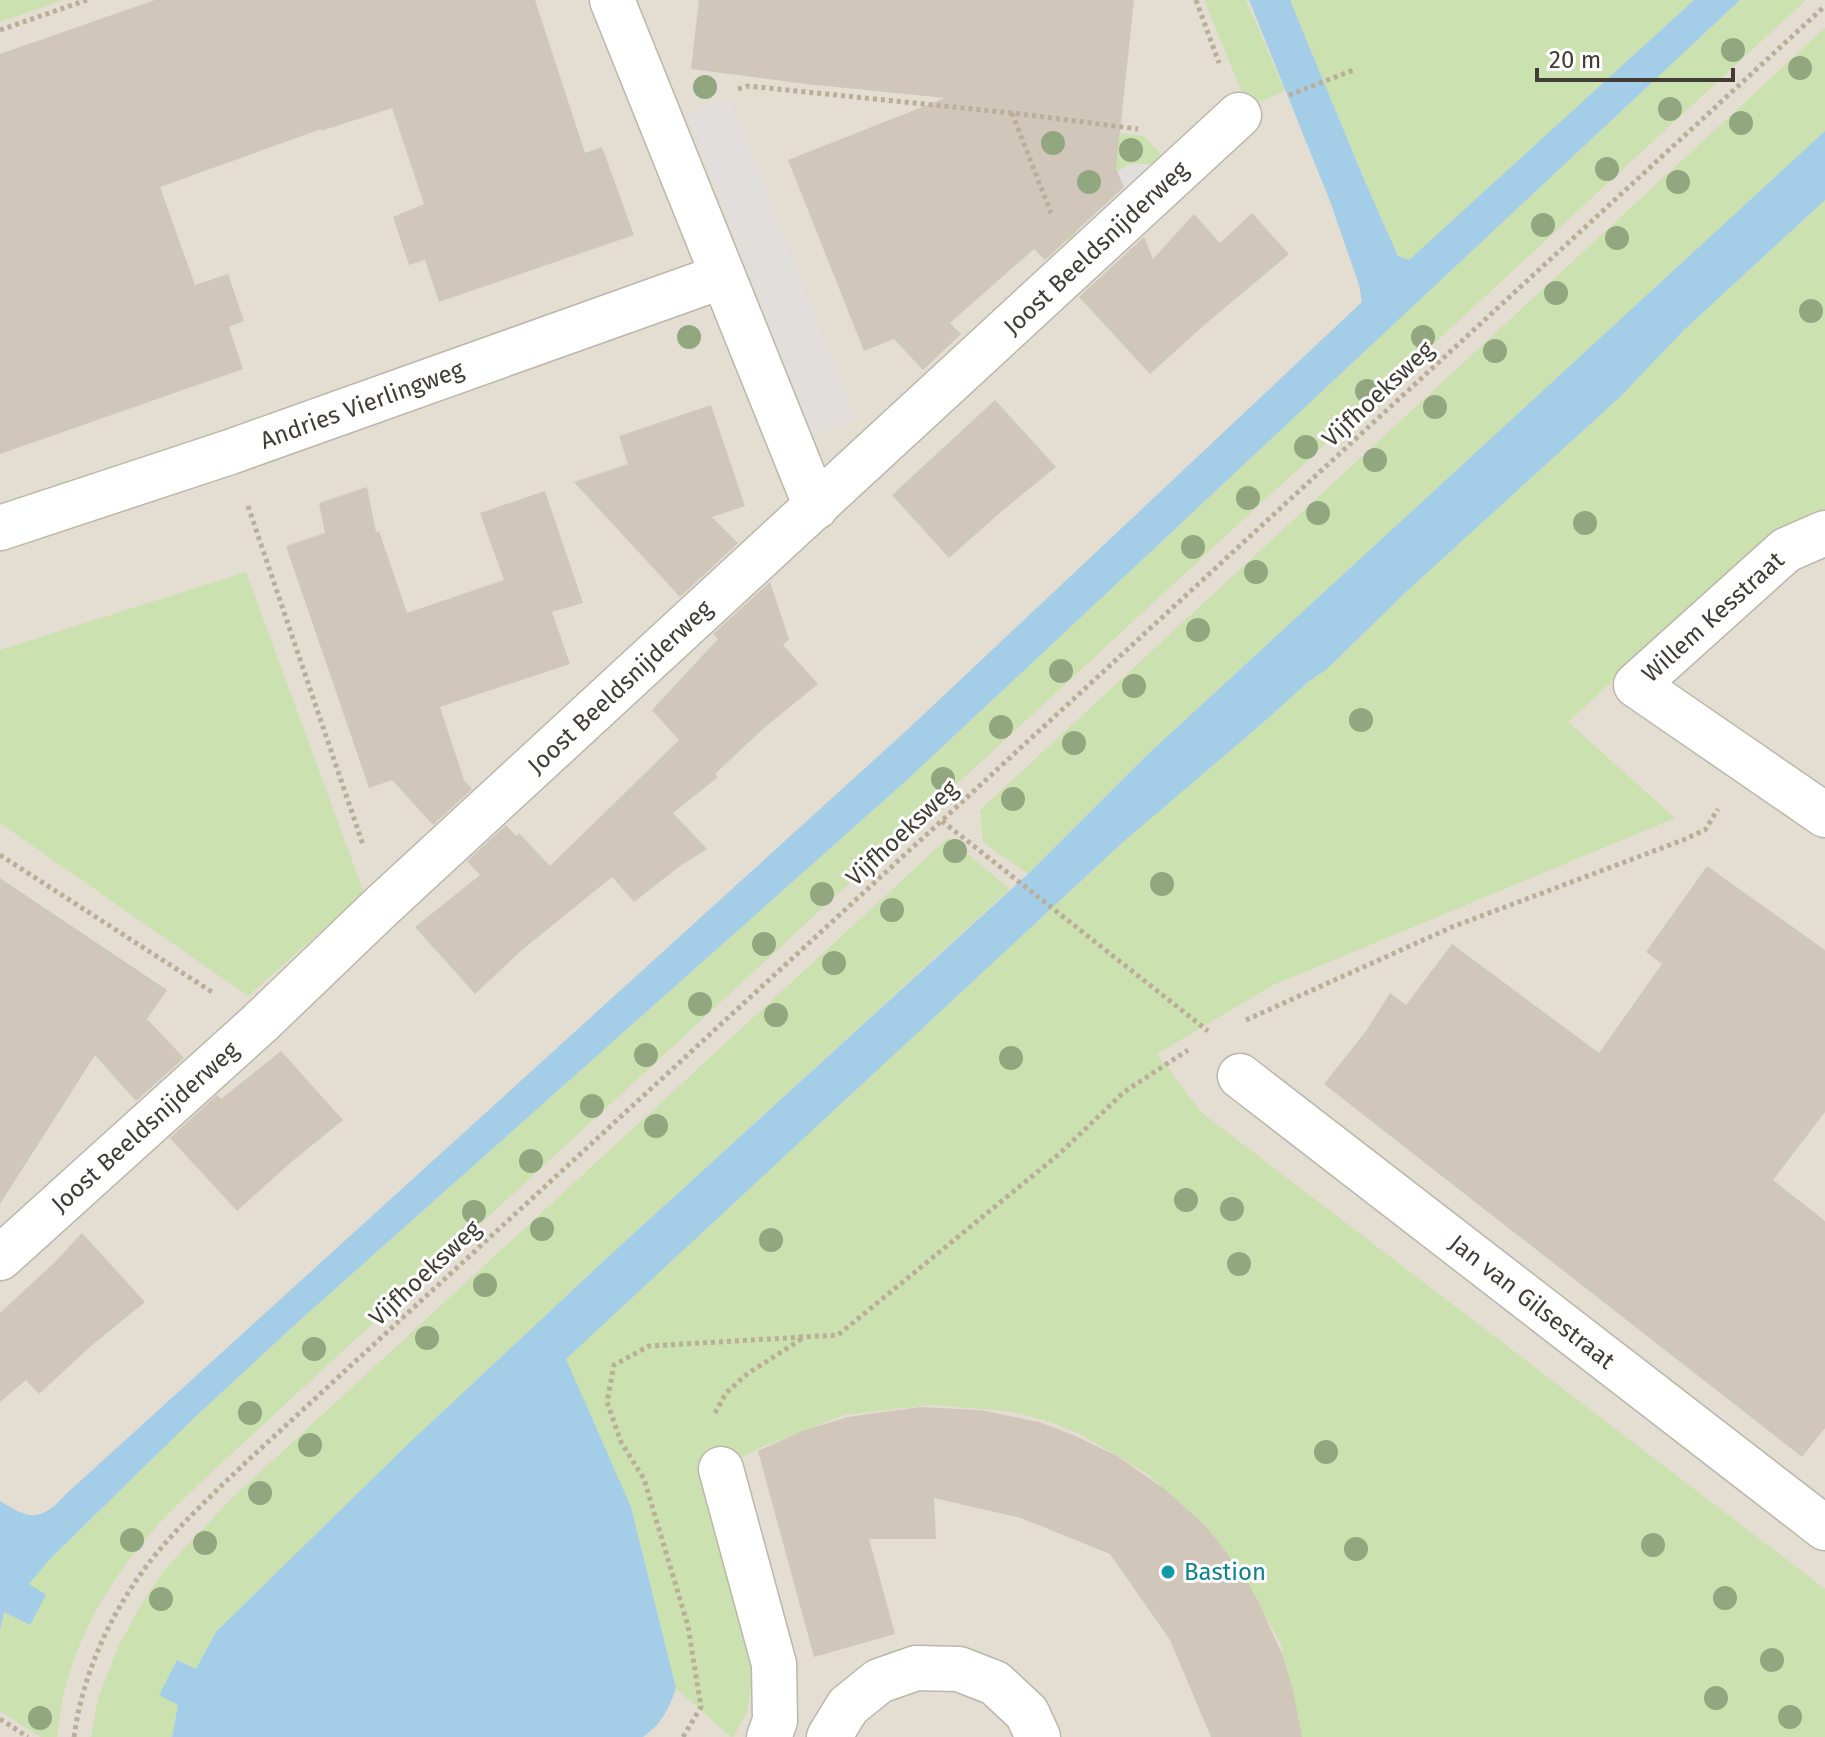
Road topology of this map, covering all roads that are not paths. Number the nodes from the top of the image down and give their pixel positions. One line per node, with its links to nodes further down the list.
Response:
1 (612, 0): 3 (street)
2 (1239, 115): 4 (street, Joost Beeldsnijderweg)
3 (723, 276): 4 (street); 5 (street, Andries Vierlingweg)
4 (816, 507): 9 (street, Joost Beeldsnijderweg)
5 (0, 528)
6 (1825, 533): 7 (street, Willem Kesstraat)
7 (1825, 815)
8 (1240, 1076): 11 (street, Jan van Gilsestraat)
9 (0, 1258)
10 (721, 1469): 12 (street)
11 (1825, 1528)
12 (772, 1729): 13 (street)
13 (827, 1737): 14 (street)
14 (1038, 1737)

